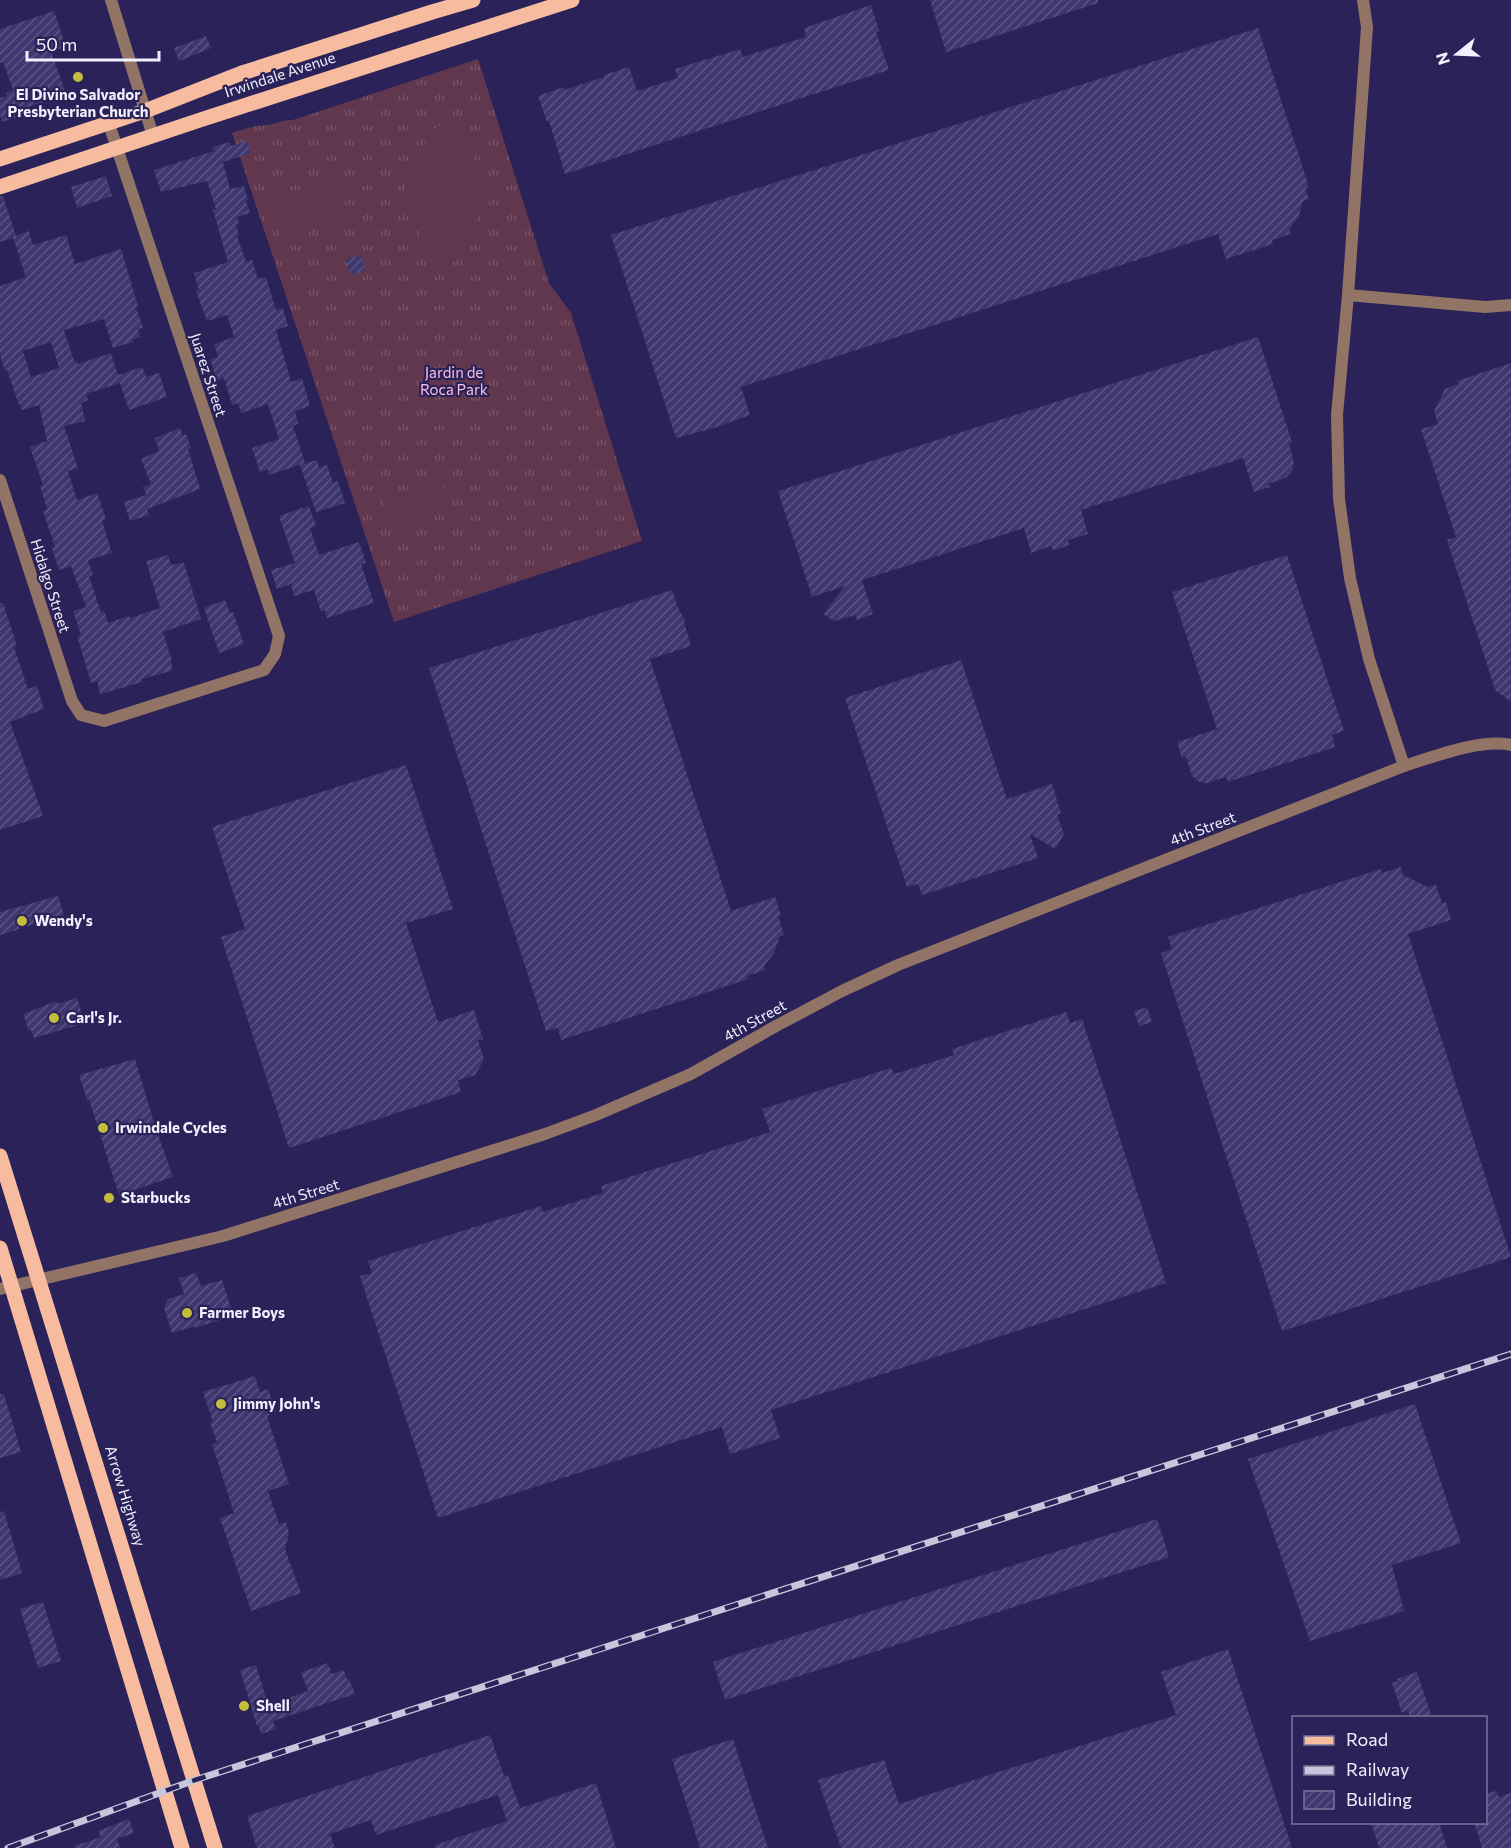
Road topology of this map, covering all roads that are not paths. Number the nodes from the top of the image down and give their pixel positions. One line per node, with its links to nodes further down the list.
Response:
1 (111, 0): 5 (street)
2 (473, 0): 5 (main road, Irwindale Avenue)
3 (572, 0): 7 (main road, Irwindale Avenue)
4 (1362, 0): 11 (street)
5 (146, 111): 6 (main road, Irwindale Avenue); 7 (street)
6 (109, 124): 8 (street, Juarez Street); 9 (main road, Irwindale Avenue)
7 (153, 136): 8 (main road, Irwindale Avenue)
8 (117, 148): 10 (main road, Irwindale Avenue); 14 (street, Juarez Street)
9 (0, 159)
10 (0, 187)
11 (1348, 295): 12 (street); 16 (street)
12 (1511, 305)
13 (0, 480): 14 (street, Hidalgo Street)
14 (72, 701)
15 (1511, 745): 16 (street, 4th Street)
16 (1404, 766): 19 (street, 4th Street)
17 (0, 1156): 19 (main road, Arrow Highway)
18 (0, 1248): 20 (main road)
19 (39, 1279): 20 (street, 4th Street); 22 (main road, Arrow Highway)
20 (6, 1287): 21 (main road)
21 (182, 1848)
22 (215, 1848)

